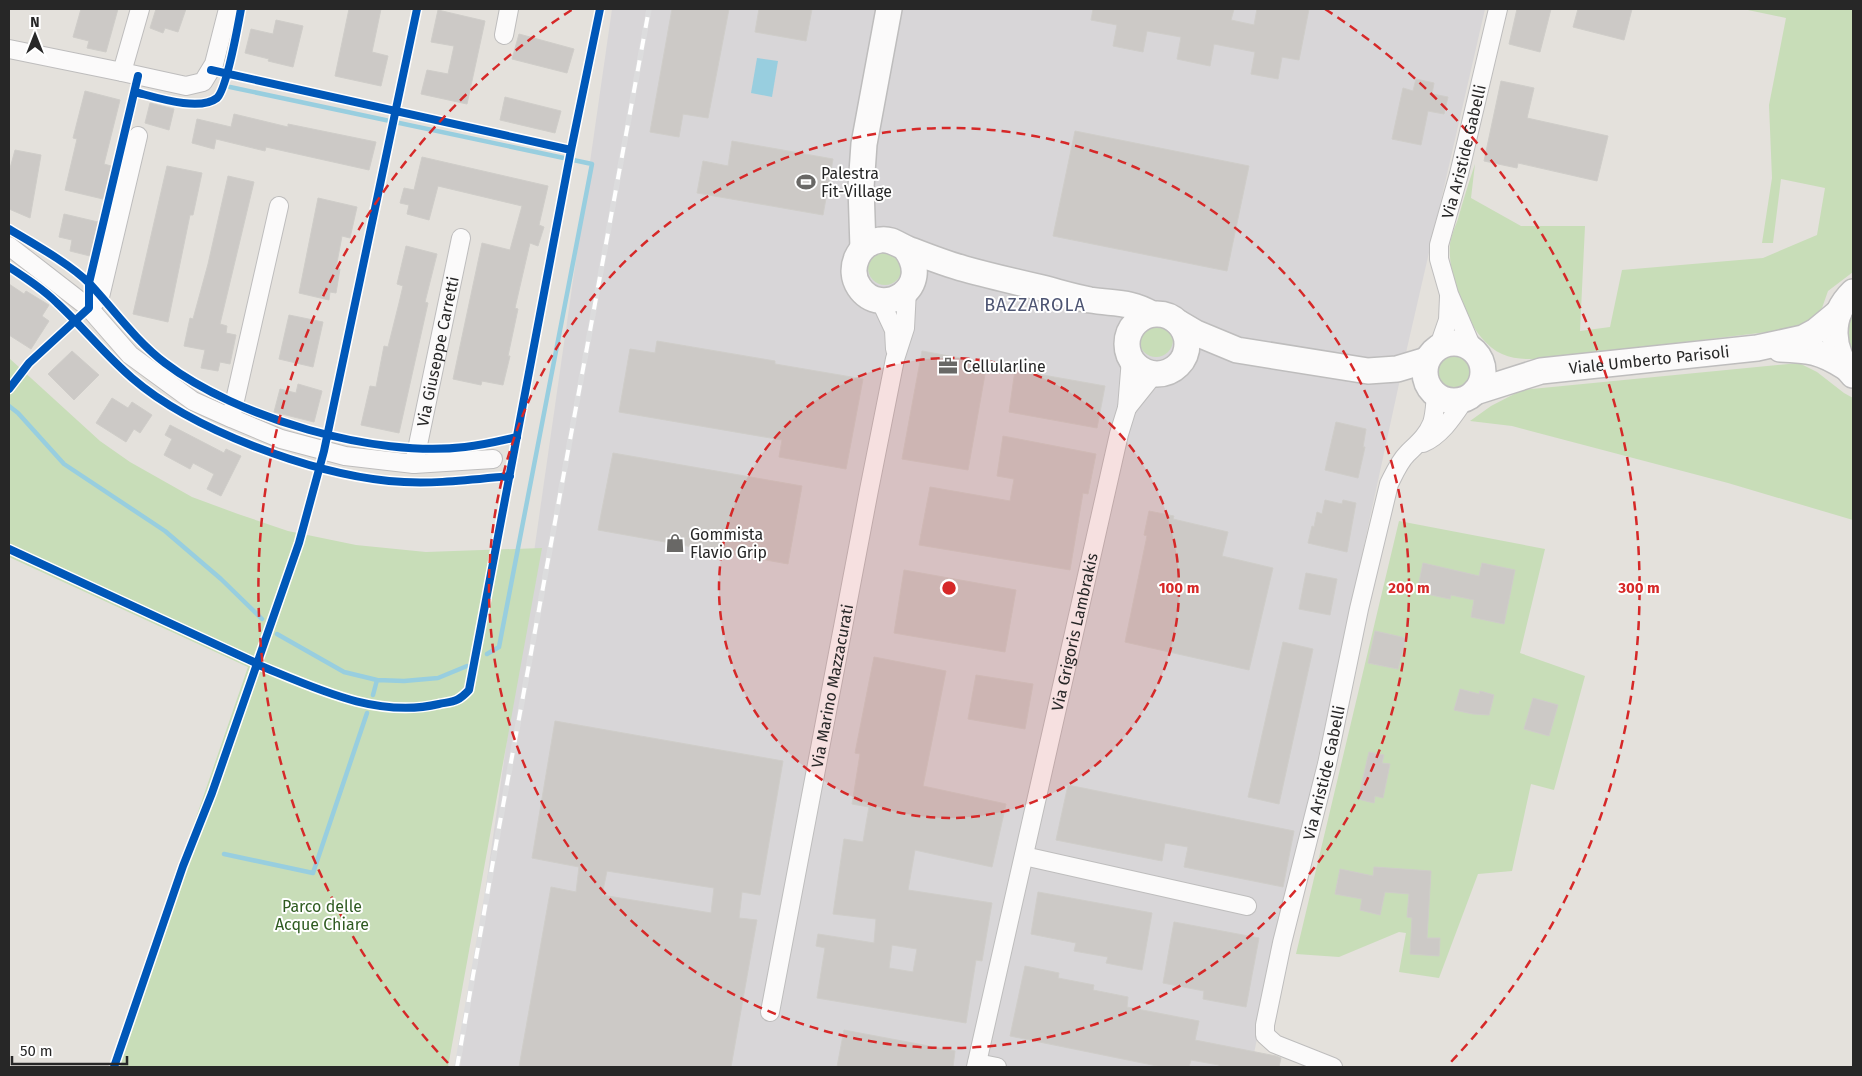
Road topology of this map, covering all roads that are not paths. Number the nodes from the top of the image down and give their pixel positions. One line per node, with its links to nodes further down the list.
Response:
1 (140, 9): 8 (street)
2 (228, 9): 8 (street)
3 (510, 9): 6 (street)
4 (889, 9): 10 (street)
5 (1498, 9): 19 (street, Via Aristide Gabelli)
6 (504, 35)
7 (9, 49): 8 (street)
8 (122, 72)
9 (138, 136): 22 (street)
10 (860, 186): 13 (street, Via Marino Mazzacurati); 15 (street)
11 (279, 206): 40 (street)
12 (462, 238): 43 (street, Via Giuseppe Carretti)
13 (897, 244): 15 (street); 16 (street, Viale Umberto Parisoli); 17 (street, Via Marino Mazzacurati)
14 (9, 246): 22 (street)
15 (863, 248): 20 (street)
16 (963, 269): 17 (street, Viale Umberto Parisoli); 21 (street, Viale Umberto Parisoli)
17 (909, 287): 20 (street); 31 (street, Via Marino Mazzacurati)
18 (1853, 292): 23 (street, Viale Umberto Parisoli)
19 (1449, 294): 29 (street, Via Aristide Gabelli); 30 (street, Via Aristide Gabelli)
20 (880, 300): 31 (street, Via Marino Mazzacurati)
21 (1090, 300): 24 (street, Viale Umberto Parisoli); 26 (street, Viale Umberto Parisoli)
22 (89, 308): 40 (street)
23 (1839, 312): 27 (street, Viale Umberto Parisoli); 36 (street, Viale Umberto Parisoli)
24 (1152, 314): 25 (street, Viale Umberto Parisoli); 26 (street)
25 (1179, 323): 28 (street, Viale Umberto Parisoli); 33 (street)
26 (1130, 332): 32 (street)
27 (1757, 348): 35 (street, Viale Umberto Parisoli); 36 (street, Viale Umberto Parisoli)
28 (1236, 350): 33 (street, Viale Umberto Parisoli); 34 (street, Viale Umberto Parisoli)
29 (1433, 353): 30 (street, Viale Umberto Parisoli); 34 (street, Viale Umberto Parisoli); 37 (street)
30 (1476, 353): 35 (street, Viale Umberto Parisoli); 38 (street)
31 (895, 359): 46 (street, Via Marino Mazzacurati)
32 (1132, 359): 33 (street); 39 (street, Via Grigoris Lambrakis)
33 (1166, 370): 39 (street, Via Grigoris Lambrakis)
34 (1368, 371): 37 (street, Viale Umberto Parisoli)
35 (1541, 371): 38 (street, Viale Umberto Parisoli)
36 (1849, 371)
37 (1433, 392): 38 (street, Viale Umberto Parisoli); 41 (street, Via Aristide Gabelli)
38 (1470, 395): 41 (street, Via Aristide Gabelli)
39 (1127, 408): 44 (street, Via Grigoris Lambrakis)
40 (231, 418): 43 (street)
41 (1418, 444): 49 (street, Via Aristide Gabelli)
42 (493, 459): 43 (street)
43 (414, 464)
44 (1024, 856): 45 (street); 47 (street, Via Grigoris Lambrakis)
45 (1247, 906)
46 (770, 1012)
47 (976, 1065): 48 (street, Via Grigoris Lambrakis)
48 (997, 1067)
49 (1333, 1067)

